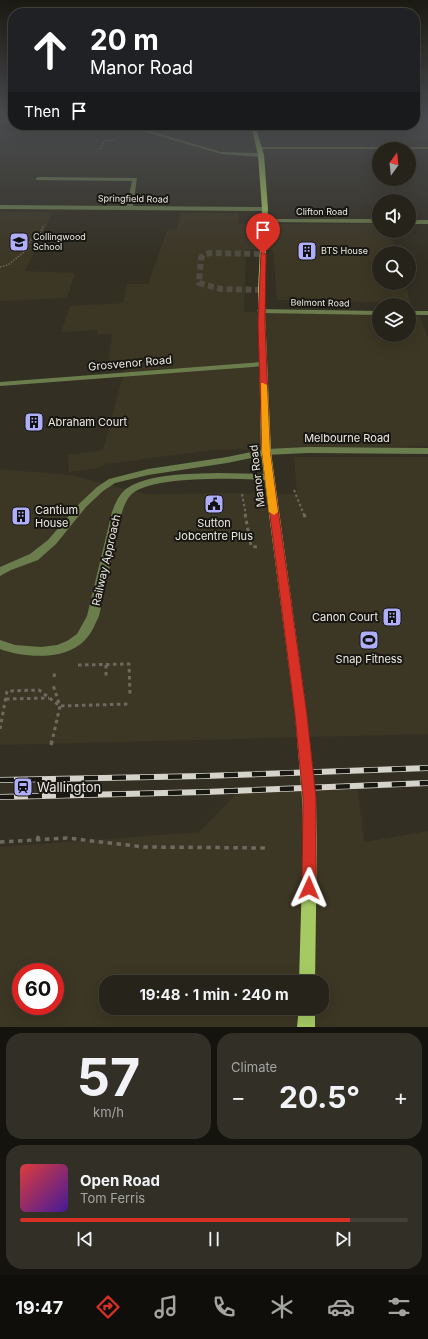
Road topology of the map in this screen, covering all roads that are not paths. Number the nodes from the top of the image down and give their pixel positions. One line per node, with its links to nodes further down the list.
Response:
1 (261, 164): 5 (main road, Manor Road)
2 (38, 179): 4 (street)
3 (0, 207): 4 (street, Springfield Road)
4 (130, 208): 5 (street, Springfield Road)
5 (265, 209): 6 (main road, Manor Road)
6 (264, 221): 7 (street, Clifton Road); 10 (main road, Manor Road)
7 (372, 222)
8 (416, 222): 9 (street)
9 (428, 222)
10 (261, 312): 11 (street, Belmont Road); 14 (main road, Manor Road)
11 (372, 313)
12 (416, 313): 13 (street)
13 (428, 314)
14 (262, 364): 15 (street, Grosvenor Road); 17 (main road, Manor Road)
15 (0, 384)
16 (428, 451): 17 (street, Melbourne Road)
17 (266, 452): 18 (main road, Manor Road); 19 (street)
18 (269, 476): 20 (street, Railway Approach); 21 (main road, Manor Road)
19 (0, 572)
20 (0, 644)
21 (307, 975)
22 (307, 1015): 23 (main road)
23 (306, 1027)

